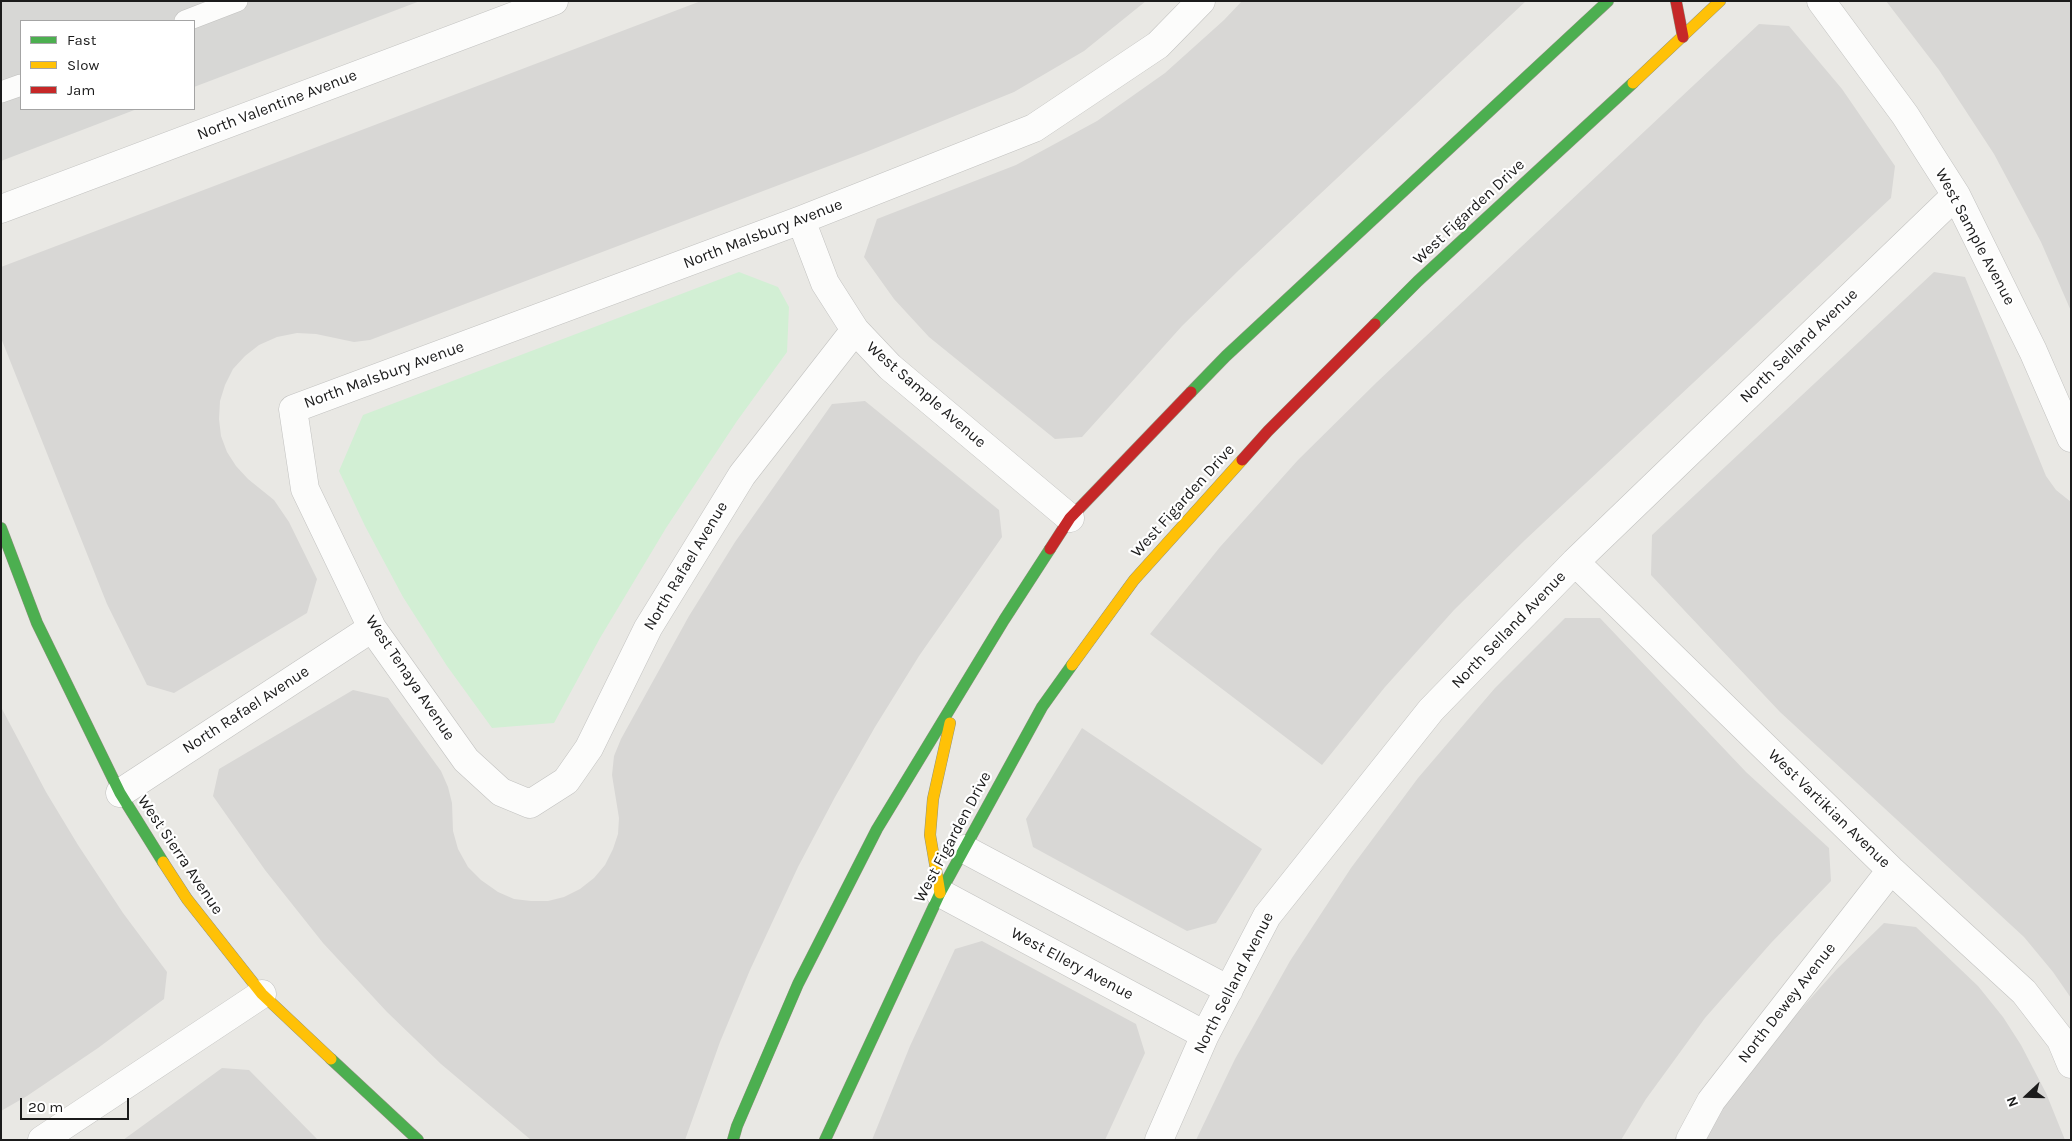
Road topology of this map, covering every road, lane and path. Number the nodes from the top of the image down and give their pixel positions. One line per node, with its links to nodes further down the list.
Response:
1 (237, 1): 8 (lane)
2 (554, 1): 13 (street, North Valentine Avenue)
3 (1201, 1): 14 (street, North Malsbury Avenue)
4 (1608, 1): 18 (main road)
5 (1676, 1): 9 (main road)
6 (1720, 1): 9 (main road, West Figarden Drive)
7 (1822, 1): 12 (street, West Sample Avenue)
8 (189, 20)
9 (1683, 38): 25 (main road, West Figarden Drive)
10 (20, 85): 11 (lane)
11 (1, 92)
12 (1956, 195): 17 (street, West Sample Avenue); 20 (street, North Selland Avenue)
13 (1, 209)
14 (801, 220): 15 (street, West Sample Avenue); 16 (street, North Malsbury Avenue)
15 (855, 330): 18 (street, West Sample Avenue); 24 (street, North Rafael Avenue)
16 (293, 408): 21 (street, West Tenaya Avenue)
17 (2071, 438)
18 (1070, 518): 22 (main road)
19 (1, 528): 23 (main road, West Sierra Avenue)
20 (1575, 562): 26 (street, West Vartikian Avenue); 28 (street, North Selland Avenue)
21 (372, 628): 23 (street, North Rafael Avenue); 24 (street, West Tenaya Avenue)
22 (954, 702): 27 (main road); 34 (main road)
23 (120, 793): 29 (main road, West Sierra Avenue)
24 (530, 804)
25 (964, 849): 27 (main road, West Figarden Drive); 28 (street)
26 (1891, 870): 31 (street, West Vartikian Avenue); 37 (street, North Dewey Avenue)
27 (940, 893): 30 (street, West Ellery Avenue); 35 (main road, West Figarden Drive)
28 (1229, 990): 30 (street, North Selland Avenue)
29 (262, 994): 32 (street); 33 (main road, West Sierra Avenue)
30 (1205, 1035): 36 (street, North Selland Avenue)
31 (2071, 1064)
32 (42, 1140)
33 (418, 1140)
34 (733, 1140)
35 (825, 1140)
36 (1160, 1140)
37 (1690, 1140)

